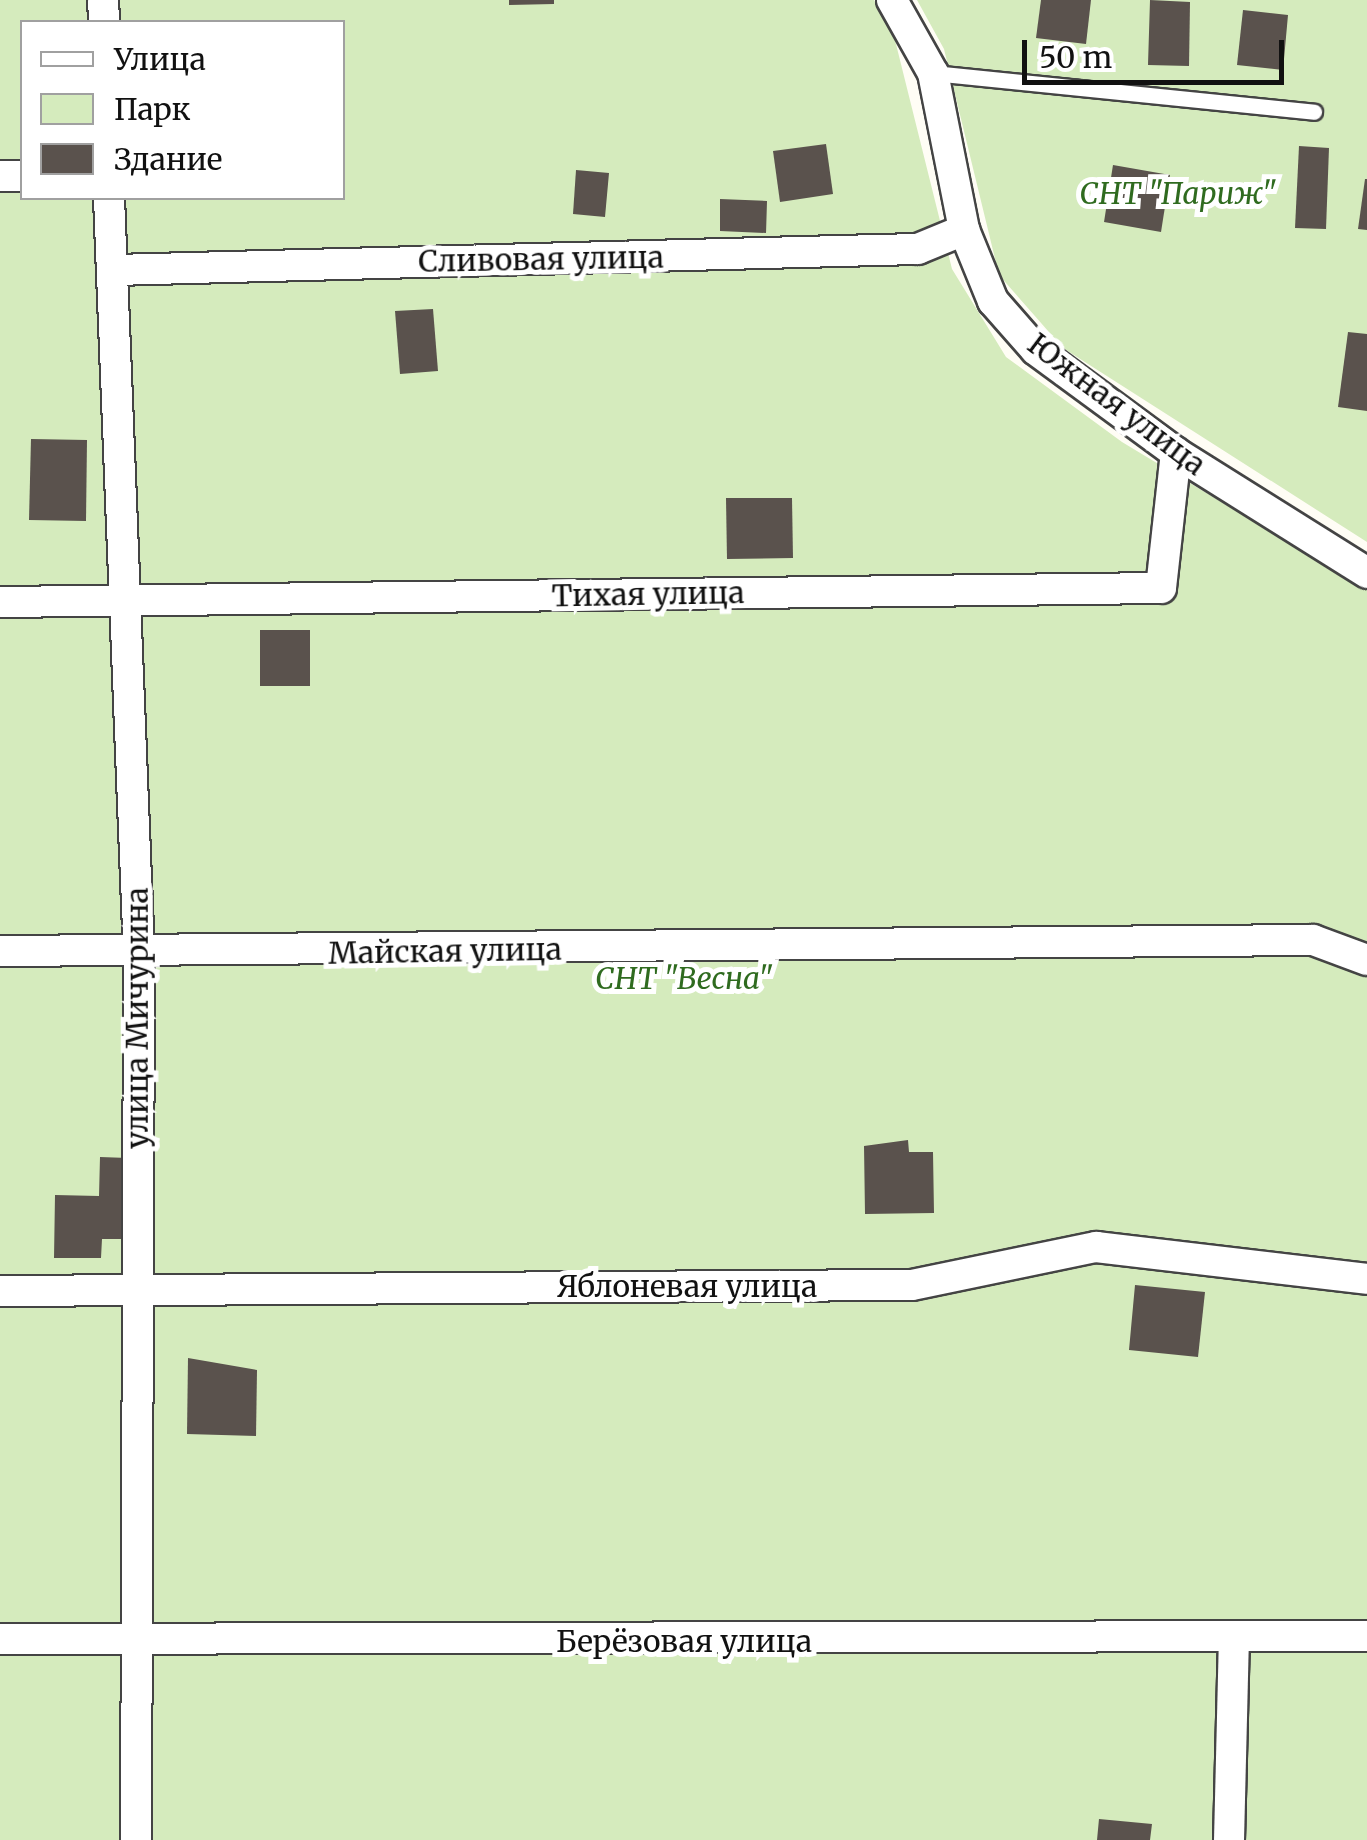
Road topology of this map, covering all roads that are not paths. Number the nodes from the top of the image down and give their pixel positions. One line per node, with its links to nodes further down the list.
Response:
1 (892, 0): 2 (street, Южная улица)
2 (933, 72): 3 (lane); 5 (street, Южная улица)
3 (1314, 112)
4 (108, 200): 6 (street, улица Мичурина)
5 (964, 230): 6 (street, Сливовая улица); 7 (street, Южная улица)
6 (114, 270): 9 (street, улица Мичурина)
7 (1176, 453): 8 (street, Южная улица); 9 (street, Тихая улица)
8 (1367, 573)
9 (130, 600): 10 (street, Тихая улица); 12 (street, улица Мичурина)
10 (0, 602)
11 (0, 951): 12 (street, Майская улица)
12 (139, 956): 13 (street, Майская улица); 15 (street, улица Мичурина)
13 (1367, 960)
14 (1367, 1279): 15 (street, Яблоневая улица)
15 (136, 1290): 16 (street, Яблоневая улица); 19 (street, улица Мичурина)
16 (0, 1291)
17 (1367, 1636): 20 (street, Берёзовая улица)
18 (0, 1639): 19 (street, Берёзовая улица)
19 (136, 1640): 20 (street, Берёзовая улица); 21 (street, улица Мичурина)
20 (1234, 1641): 22 (street)
21 (136, 1840)
22 (1229, 1840)

